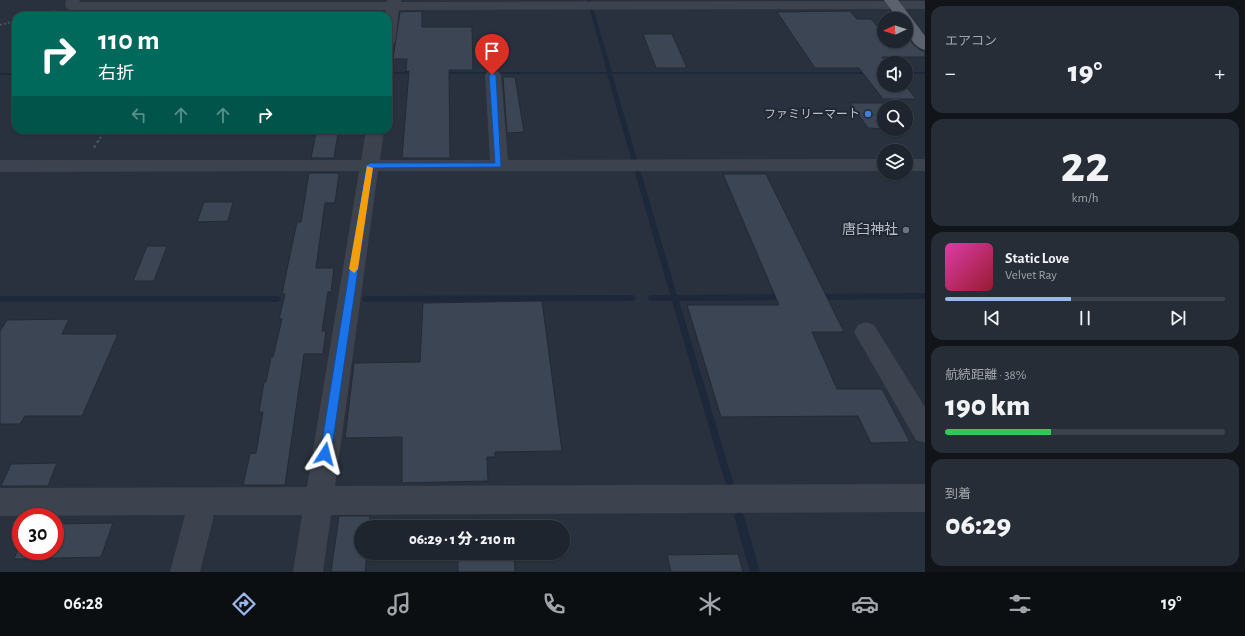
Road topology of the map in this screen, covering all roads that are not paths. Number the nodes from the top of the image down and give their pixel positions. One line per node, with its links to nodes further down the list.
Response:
1 (892, 2): 3 (street); 4 (street); 6 (main road)
2 (72, 3): 5 (street)
3 (394, 3): 5 (street); 7 (street)
4 (925, 5)
5 (303, 11)
6 (899, 12)
7 (392, 16)
8 (913, 30): 9 (main road)
9 (925, 46)
10 (492, 75): 17 (street)
11 (374, 134): 16 (street)
12 (877, 165): 17 (street)
13 (913, 165): 14 (street)
14 (925, 165)
15 (0, 166): 16 (street)
16 (370, 166): 17 (street); 21 (street)
17 (498, 166)
18 (866, 332): 19 (street)
19 (925, 431)
20 (925, 498): 21 (street)
21 (318, 499): 22 (street); 25 (street)
22 (203, 500): 23 (street); 24 (street)
23 (0, 502)
24 (185, 572)
25 (308, 572)

